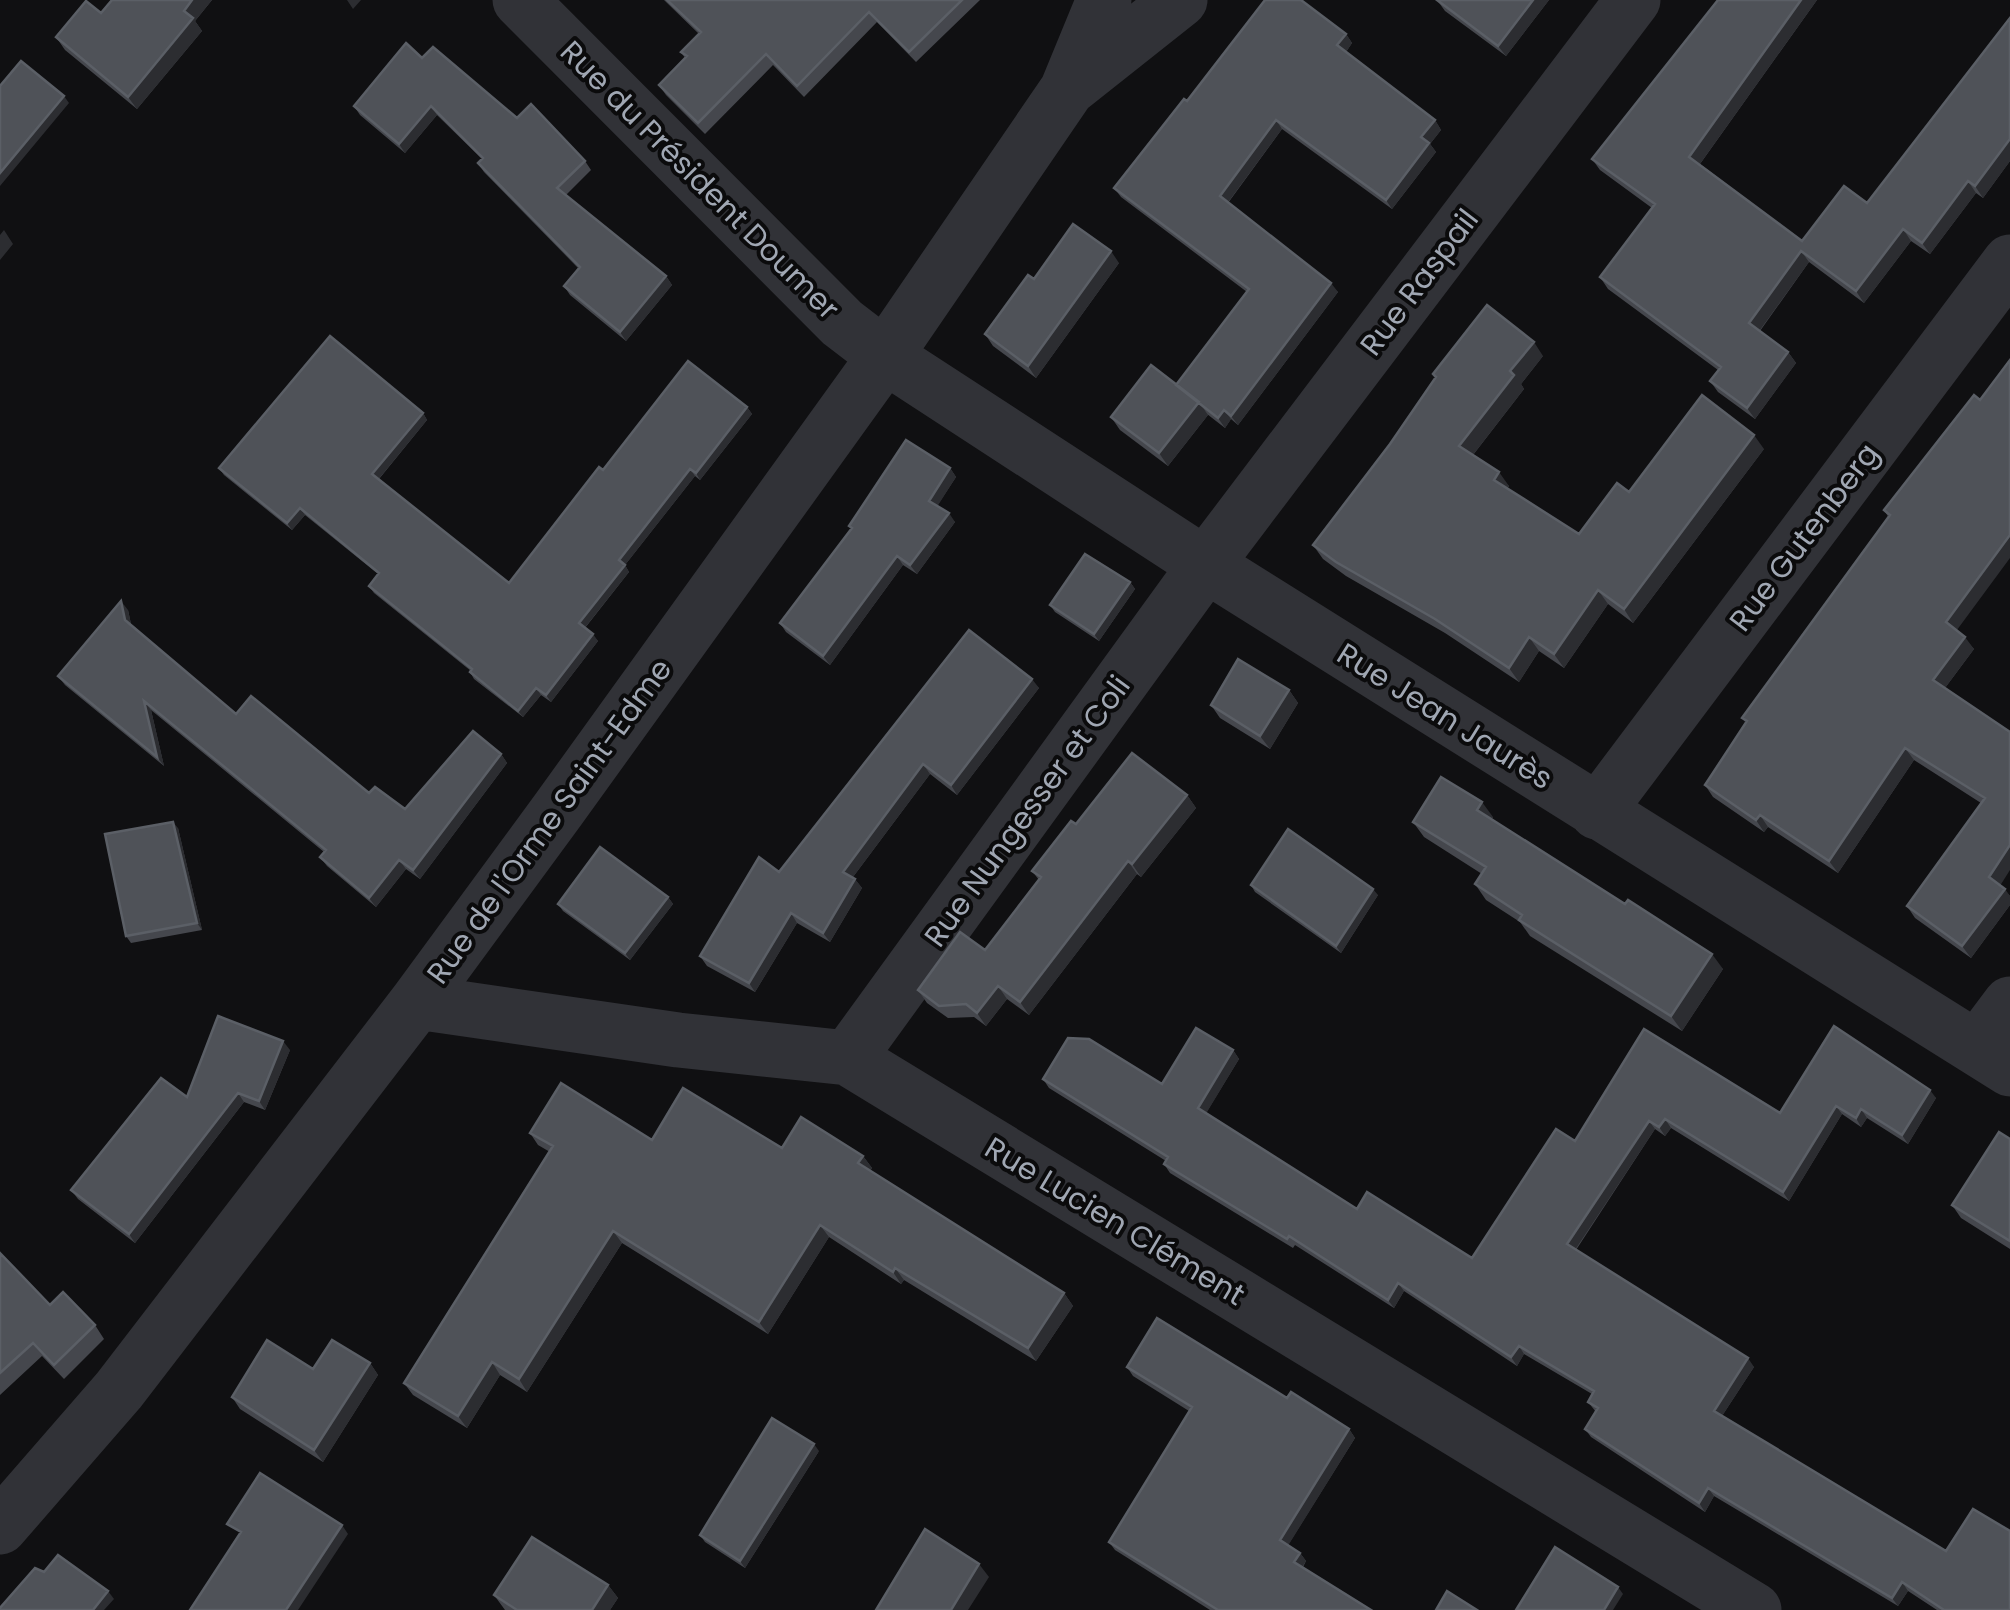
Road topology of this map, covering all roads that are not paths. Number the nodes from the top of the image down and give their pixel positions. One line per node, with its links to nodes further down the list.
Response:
1 (520, 0): 7 (street, Rue du Président Doumer)
2 (1104, 0): 5 (street, Rue de l'Orme Saint-Edme)
3 (1180, 0): 5 (street, Rue de l'Orme Saint-Edme)
4 (1633, 0): 8 (street, Rue Raspail)
5 (1067, 90): 7 (street, Rue de l'Orme Saint-Edme)
6 (2010, 262): 9 (street, Rue Gutenberg)
7 (885, 356): 8 (street, Rue Jean Jaurès); 10 (street, Rue de l'Orme Saint-Edme)
8 (1206, 566): 9 (street, Rue Jean Jaurès); 12 (street, Rue Nungesser et Coli)
9 (1598, 812): 13 (street, Rue Jean Jaurès)
10 (417, 1002): 12 (street, Rue Lucien Clément); 14 (street, Rue de l'Orme Saint-Edme)
11 (2010, 1004): 13 (street)
12 (848, 1058): 15 (street, Rue Lucien Clément)
13 (1994, 1058)
14 (0, 1528)
15 (1731, 1605)

